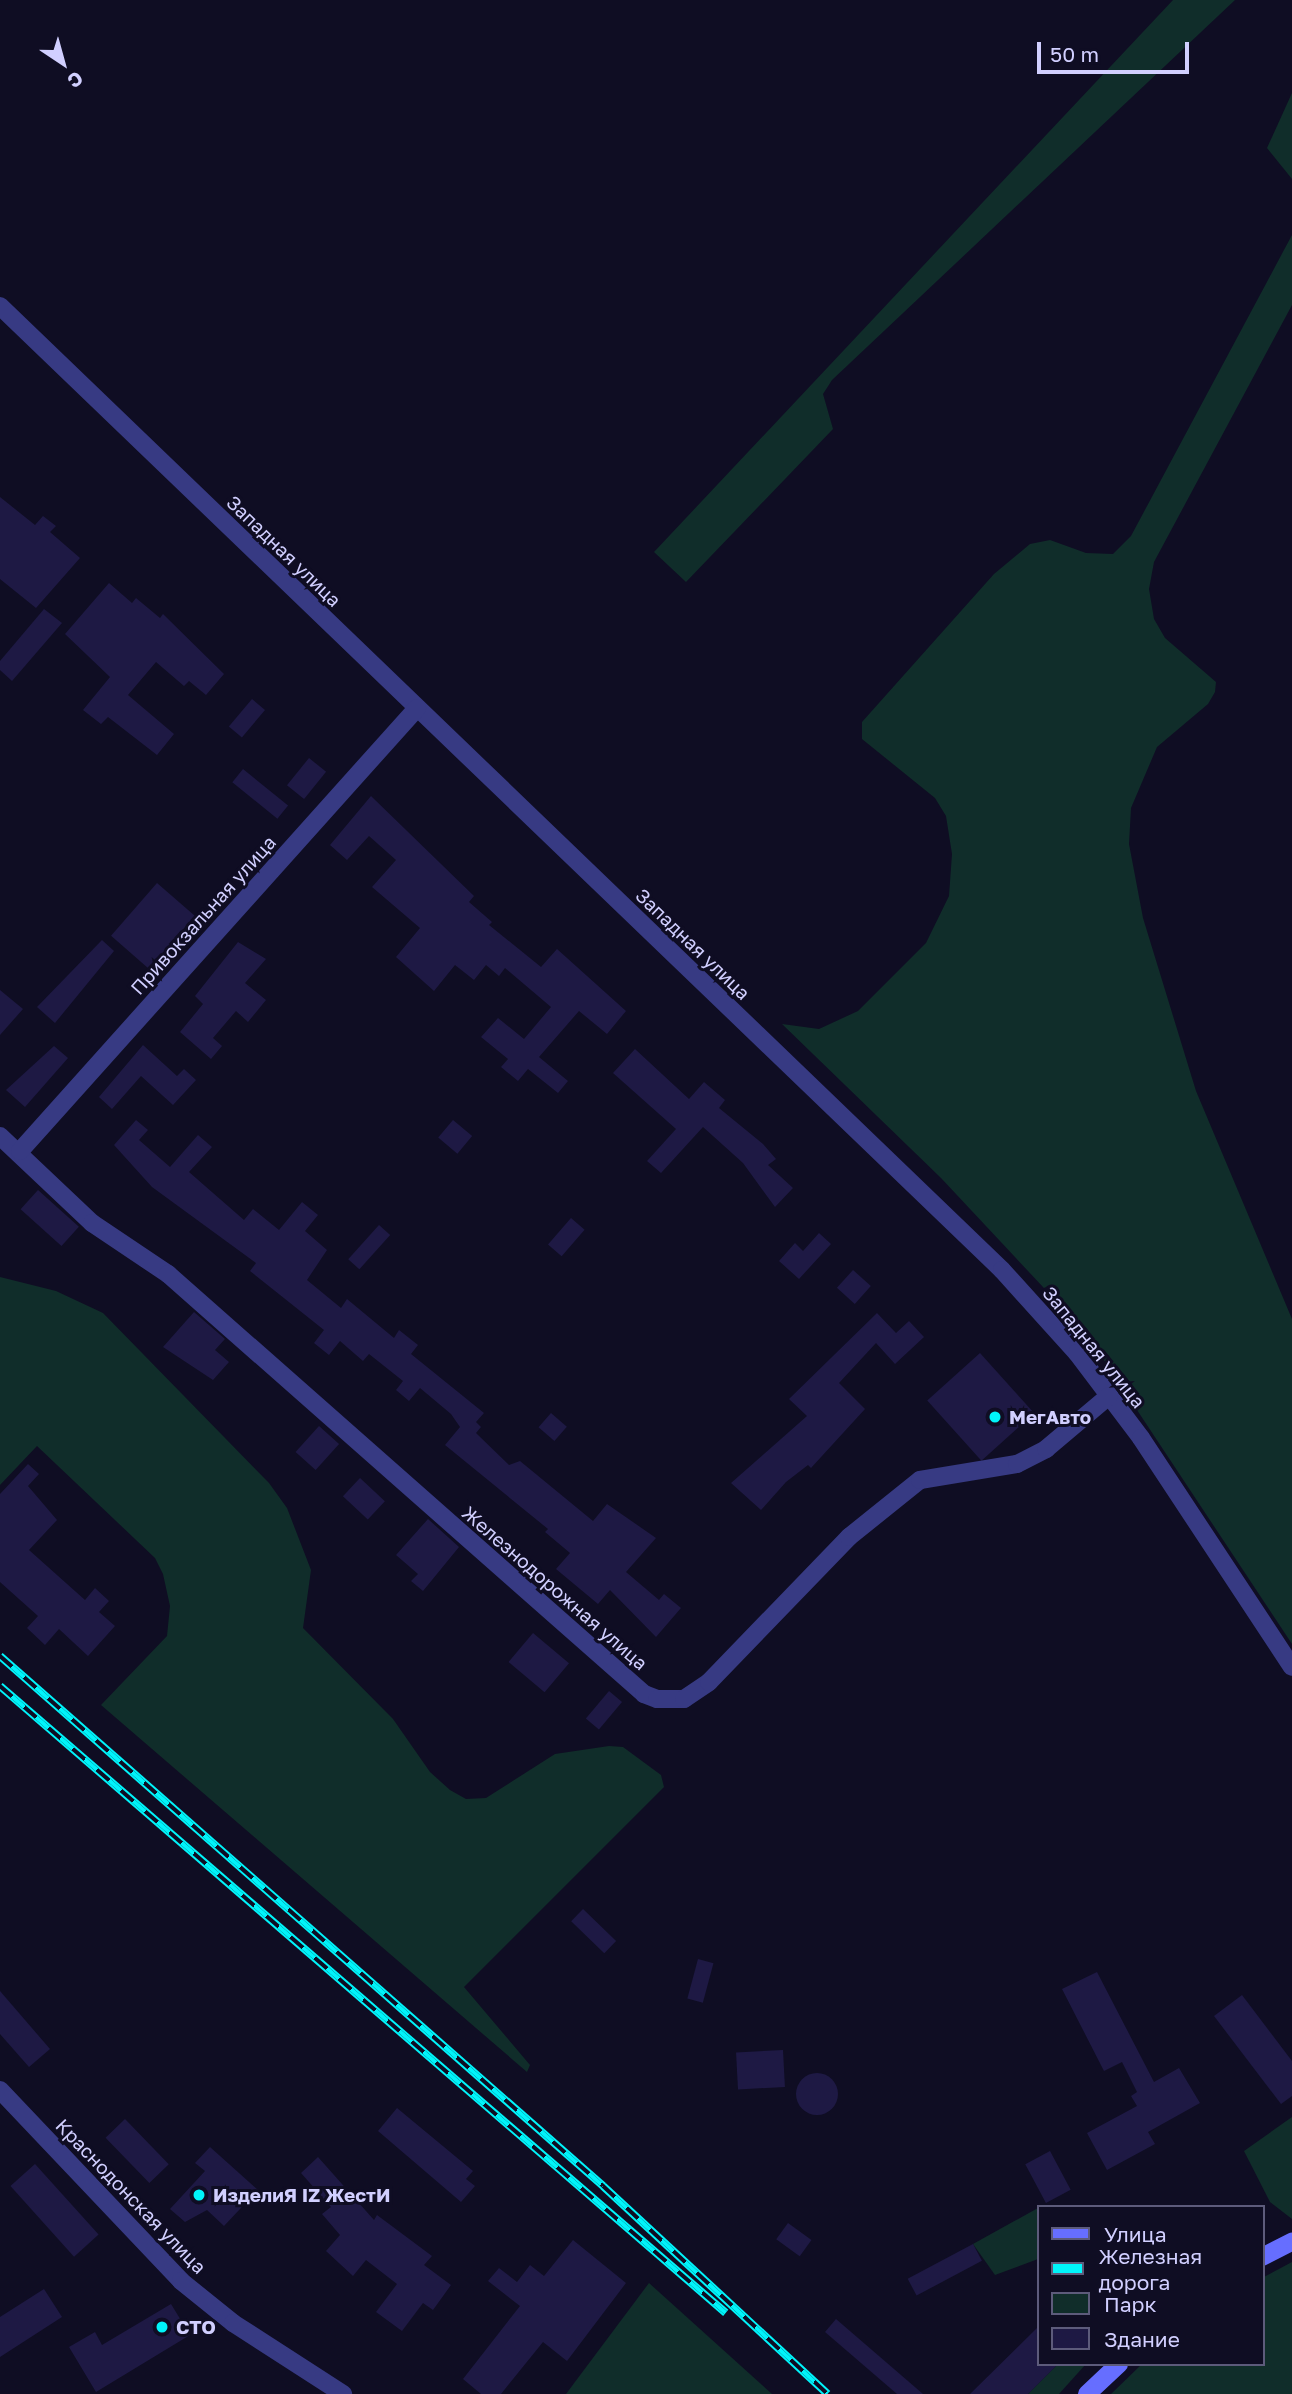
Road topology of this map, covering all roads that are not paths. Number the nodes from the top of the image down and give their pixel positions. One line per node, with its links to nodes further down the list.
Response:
1 (0, 306): 2 (street, Западная улица)
2 (417, 708): 4 (street, Привокзальная улица); 5 (street, Западная улица)
3 (0, 1136): 4 (street, Железнодорожная улица)
4 (20, 1151): 5 (street, Железнодорожная улица)
5 (1109, 1396): 6 (street, Западная улица)
6 (1292, 1667)
7 (0, 2090): 11 (street, Краснодонская улица)
8 (1292, 2242): 9 (main road)
9 (1264, 2256)
10 (1117, 2366): 12 (main road)
11 (343, 2394)
12 (1087, 2394)

